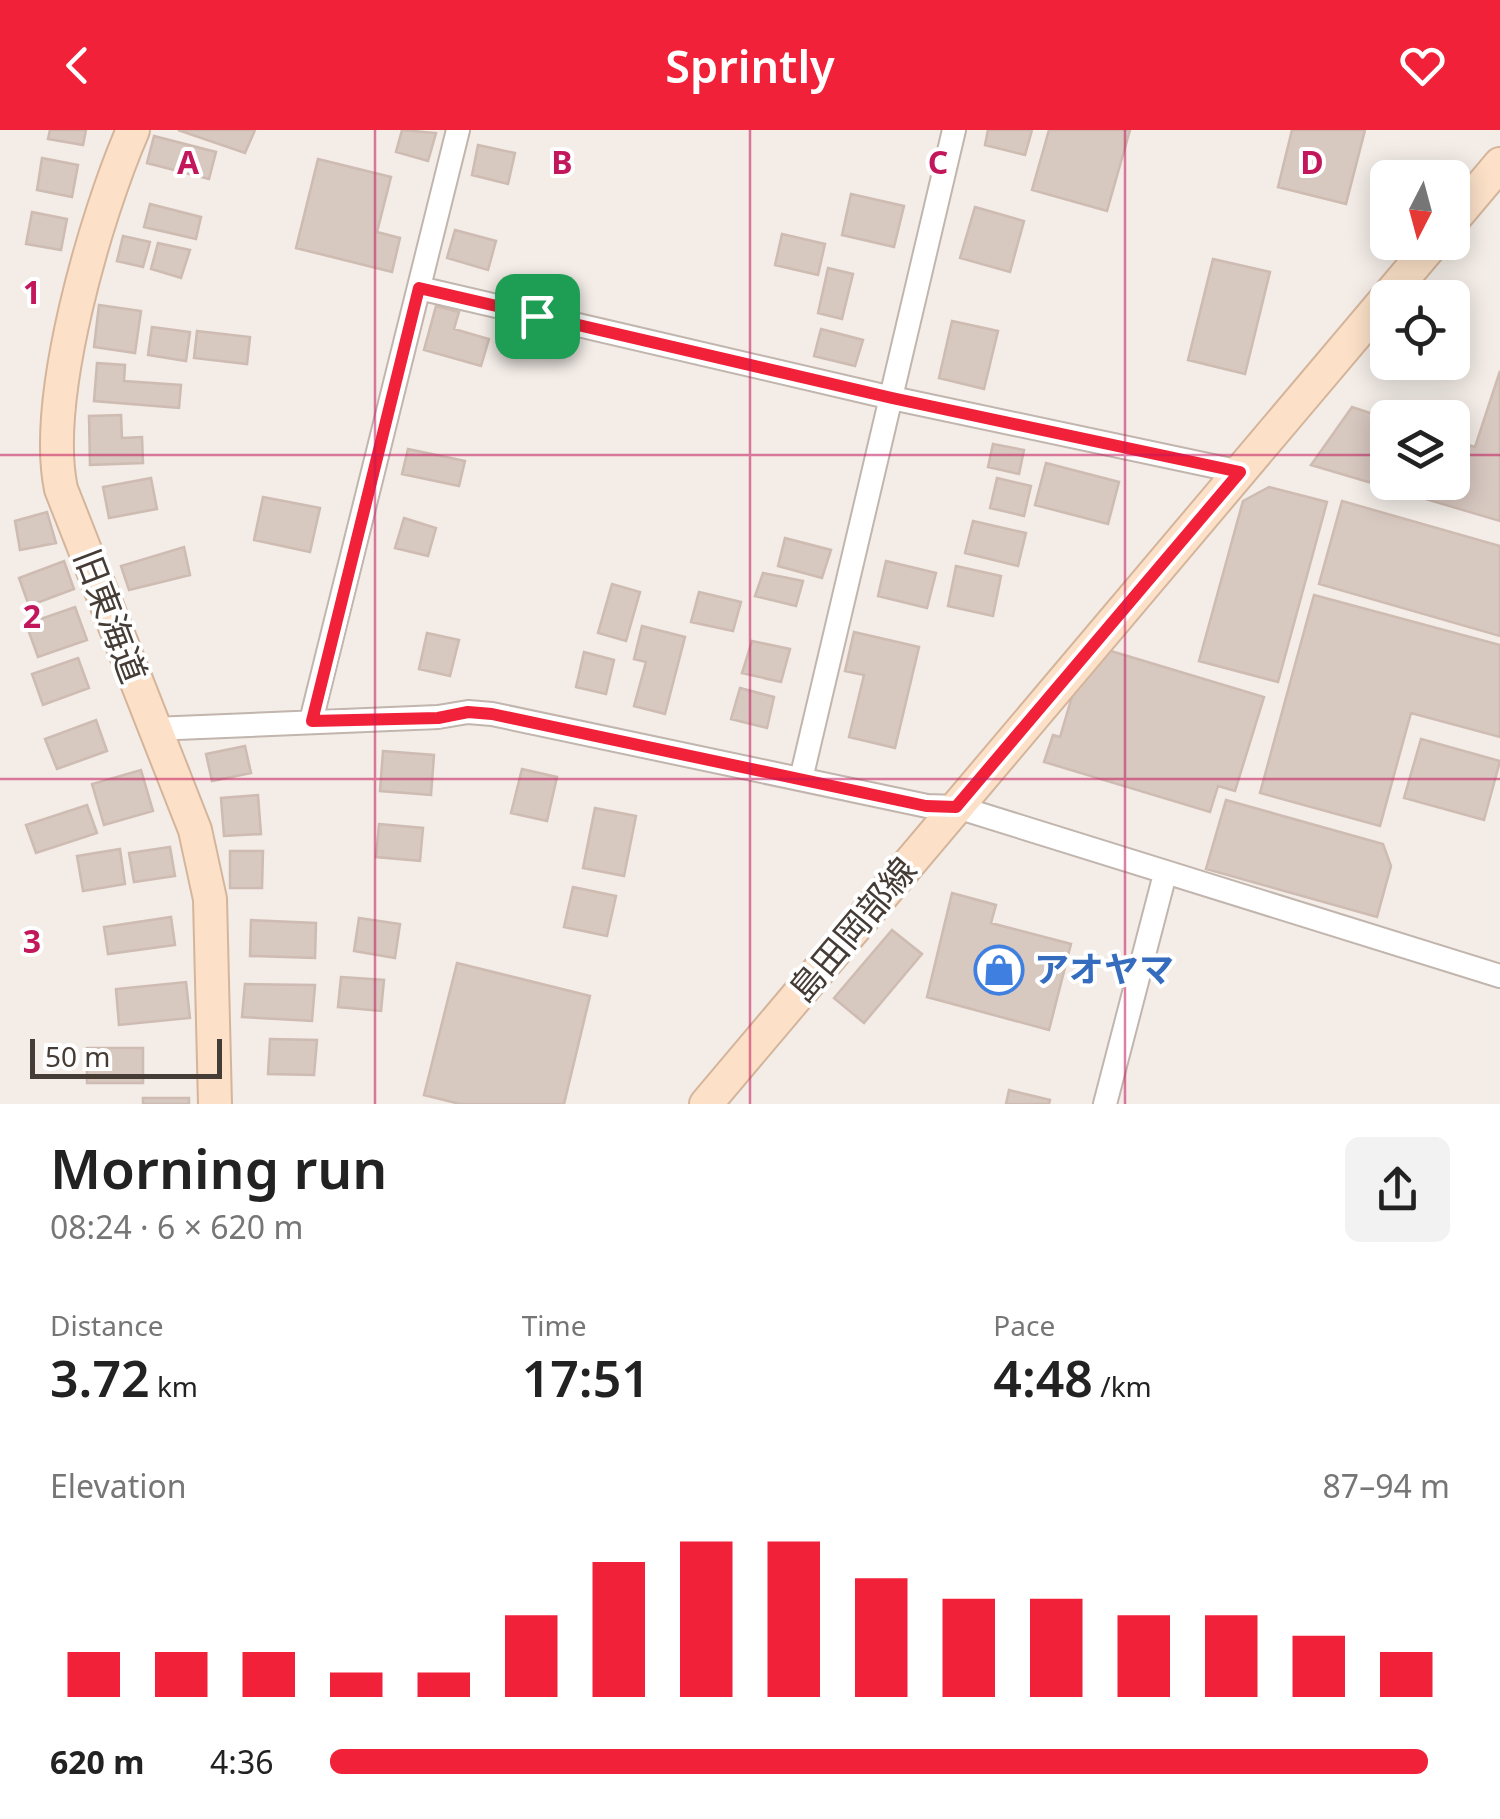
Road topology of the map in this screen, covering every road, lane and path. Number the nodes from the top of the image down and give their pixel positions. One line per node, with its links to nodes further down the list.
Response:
1 (132, 130): 11 (main road, 旧東海道)
2 (458, 130): 7 (street)
3 (954, 130): 8 (street)
4 (1500, 164): 5 (main road)
5 (1470, 199)
6 (1419, 260): 9 (main road, 島田岡部線)
7 (419, 288): 8 (street); 10 (street)
8 (892, 398): 9 (street); 12 (street)
9 (1240, 472): 13 (main road, 島田岡部線)
10 (312, 721): 11 (street); 12 (street)
11 (153, 729): 16 (main road, 旧東海道)
12 (800, 779): 13 (street)
13 (956, 807): 14 (street); 17 (main road, 島田岡部線)
14 (1164, 874): 15 (street); 18 (street)
15 (1500, 976)
16 (216, 1104)
17 (706, 1104)
18 (1104, 1104)

